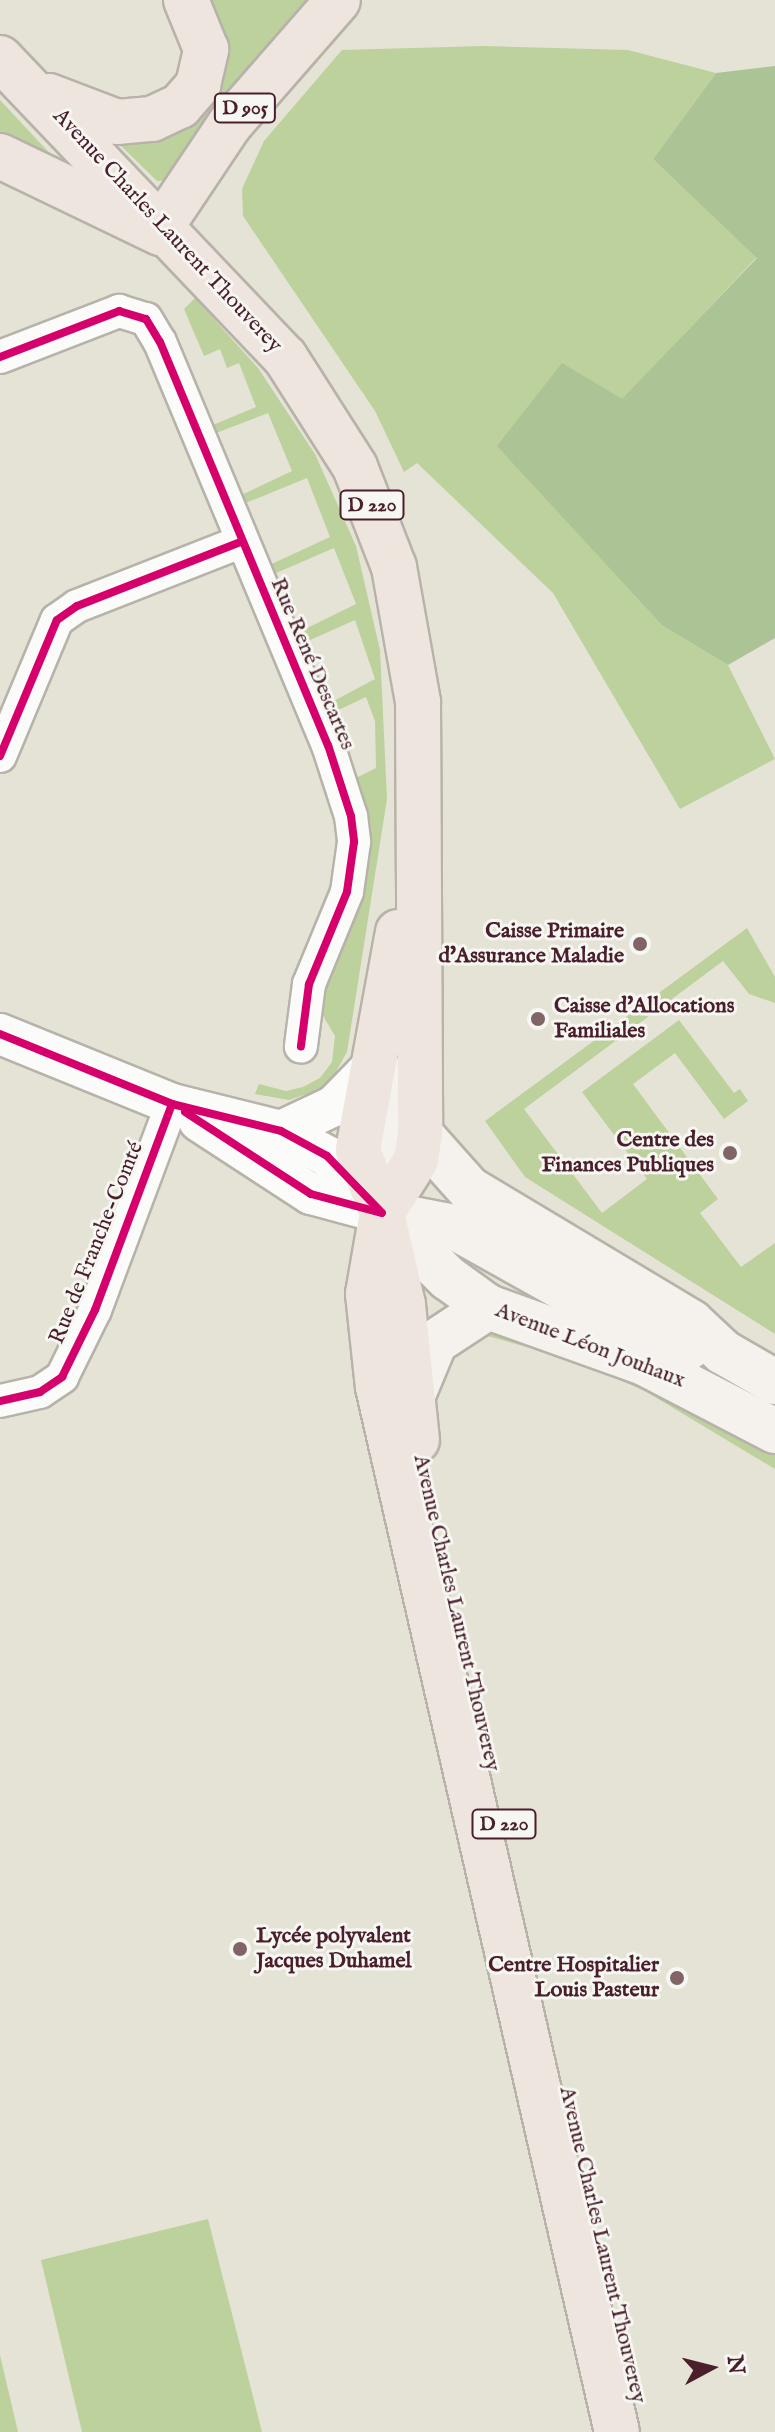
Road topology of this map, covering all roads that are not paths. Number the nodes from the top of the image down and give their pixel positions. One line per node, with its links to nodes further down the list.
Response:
1 (186, 0): 4 (main road)
2 (338, 0): 6 (main road, D 905)
3 (0, 58): 4 (main road, Avenue Charles Laurent Thouverey / D 220)
4 (31, 88): 6 (main road, Avenue Charles Laurent Thouverey / D 220)
5 (0, 156): 6 (main road)
6 (172, 233): 10 (main road, Avenue Charles Laurent Thouverey / D 220)
7 (0, 357): 8 (street, Rue René Descartes)
8 (240, 542): 9 (street); 13 (street, Rue René Descartes)
9 (0, 756)
10 (417, 827): 11 (main road, Avenue Charles Laurent Thouverey); 17 (main road, Avenue Charles Laurent Thouverey)
11 (383, 1013): 14 (main road, Avenue Charles Laurent Thouverey); 18 (main road, D 220)
12 (0, 1034): 15 (street)
13 (301, 1046)
14 (374, 1065): 16 (street); 18 (main road, Avenue Charles Laurent Thouverey)
15 (172, 1104): 16 (street); 18 (street); 22 (street, Rue de Franche-Comté)
16 (281, 1131): 18 (street)
17 (420, 1134): 18 (main road, Avenue Charles Laurent Thouverey); 20 (main road)
18 (382, 1213): 19 (main road, Avenue Léon Jouhaux); 20 (main road); 23 (main road, Avenue Charles Laurent Thouverey / D 220); 25 (main road, Avenue Charles Laurent Thouverey / D 220)
19 (488, 1307): 23 (main road); 24 (main road, Avenue Léon Jouhaux)
20 (723, 1352): 21 (main road)
21 (775, 1382)
22 (0, 1401)
23 (410, 1402): 26 (main road, Avenue Charles Laurent Thouverey / D 220)
24 (775, 1431)
25 (617, 2432)
26 (645, 2432)

